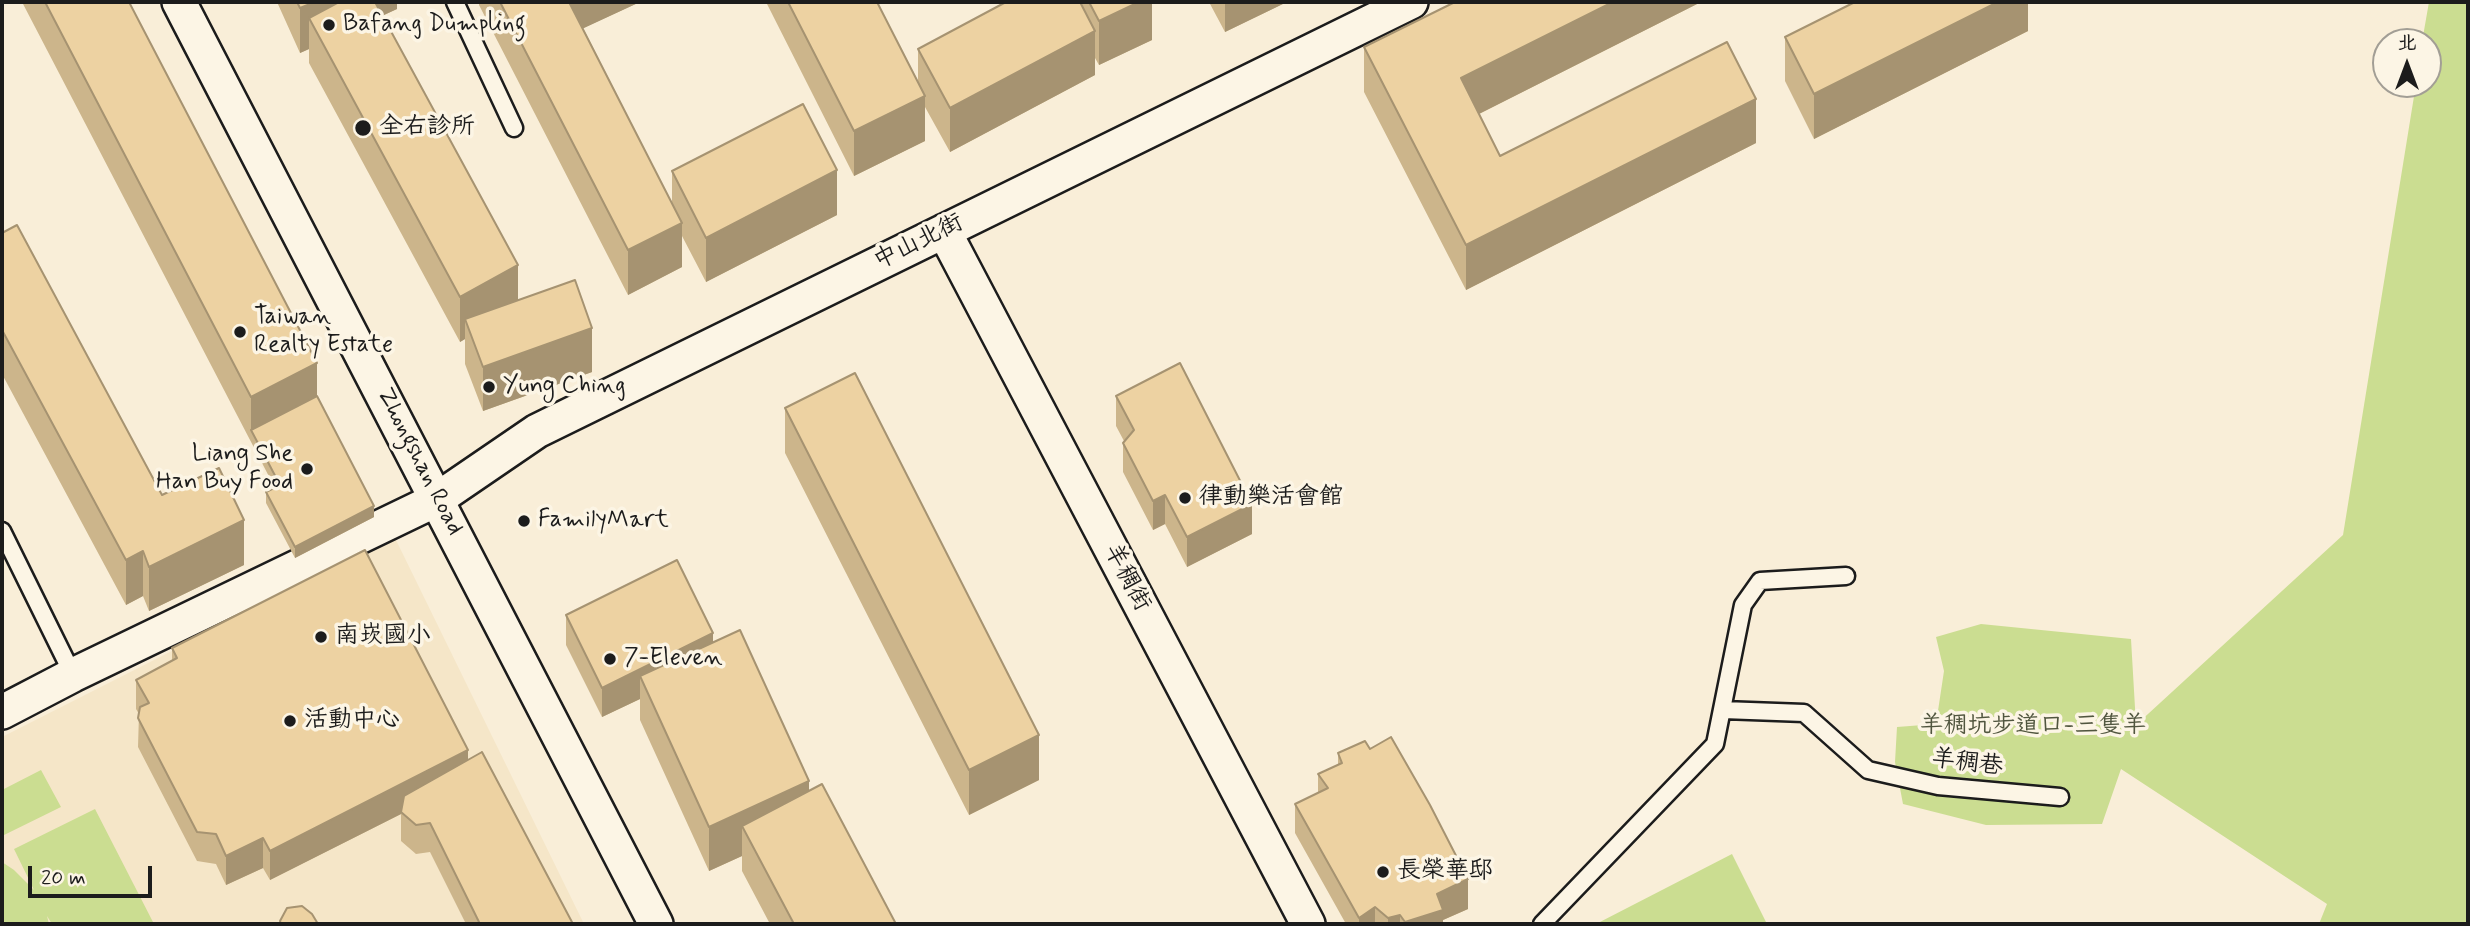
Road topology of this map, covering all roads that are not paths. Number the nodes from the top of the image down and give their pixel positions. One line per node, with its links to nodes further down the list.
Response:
1 (179, 2): 6 (street, Zhongshan Road)
2 (455, 2): 4 (lane)
3 (1411, 2): 5 (street, 中山北街)
4 (514, 128)
5 (944, 231): 6 (street, 中山北街); 14 (street, 羊稠街)
6 (436, 500): 9 (street, 中山北街); 13 (street, Zhongshan Road)
7 (2, 531): 9 (lane)
8 (1846, 576): 10 (lane)
9 (73, 674): 11 (street, 中山北街)
10 (1723, 710): 12 (lane, 羊稠巷); 15 (lane)
11 (2, 712)
12 (2060, 797)
13 (656, 924)
14 (1308, 924)
15 (1542, 924)

